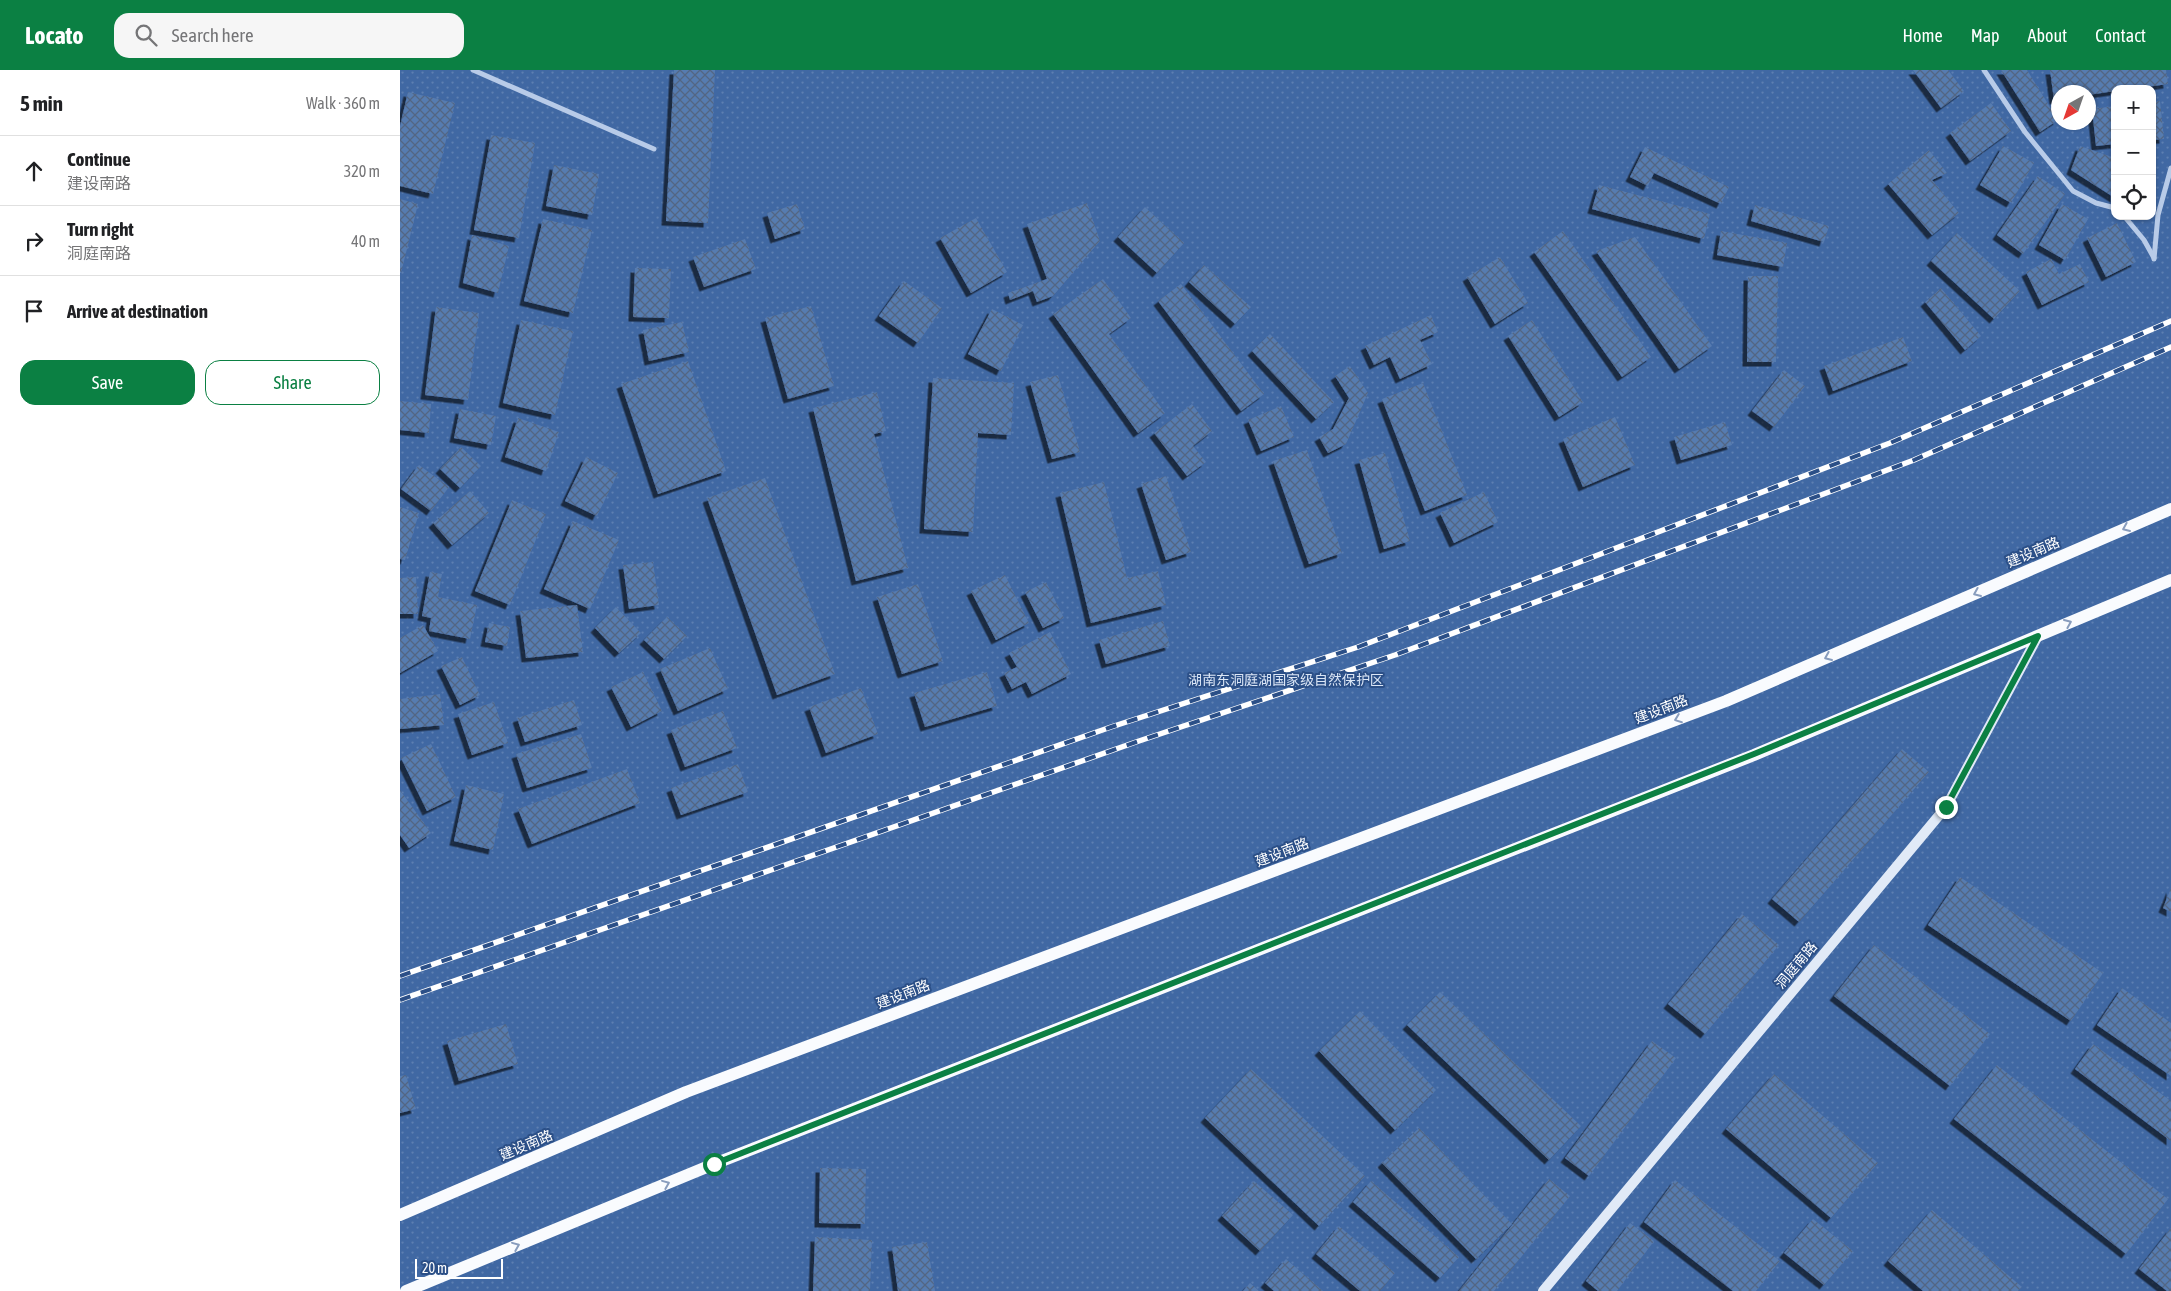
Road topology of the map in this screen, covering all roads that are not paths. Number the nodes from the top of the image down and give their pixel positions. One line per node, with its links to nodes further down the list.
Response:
1 (473, 70): 3 (street)
2 (1984, 70): 5 (street)
3 (654, 149)
4 (2171, 168): 6 (street)
5 (2111, 207)
6 (2127, 220)
7 (2171, 509): 10 (main road, 建设南路, one-way to 10)
8 (2171, 580): 9 (main road, one-way to 8)
9 (2038, 636): 11 (main road, one-way to 9); 12 (main road, 洞庭南路)
10 (400, 1216)
11 (406, 1291)
12 (1544, 1291)

